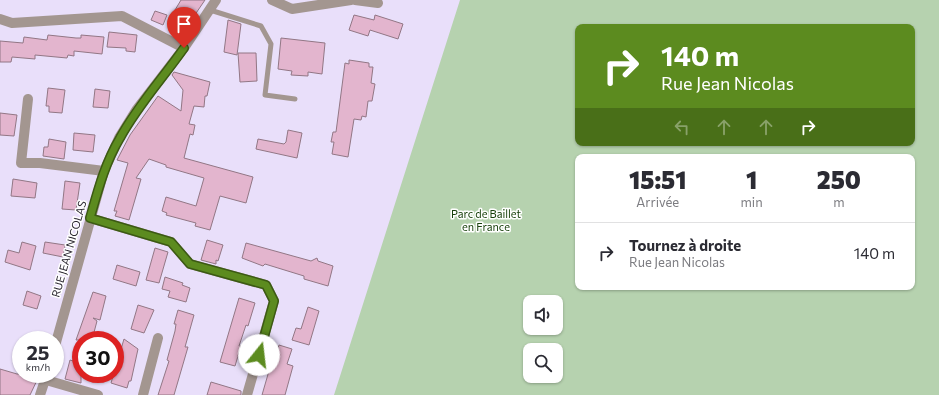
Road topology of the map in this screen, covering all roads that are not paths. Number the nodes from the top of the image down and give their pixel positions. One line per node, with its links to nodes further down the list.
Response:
1 (216, 0): 6 (street, RUE JEAN NICOLAS)
2 (272, 0): 3 (street)
3 (351, 0)
4 (355, 0): 5 (street)
5 (378, 3)
6 (210, 10): 8 (street, RUE JEAN NICOLAS); 10 (lane)
7 (0, 19): 8 (street)
8 (184, 48): 11 (street, RUE JEAN NICOLAS)
9 (28, 99): 11 (street)
10 (294, 99)
11 (104, 171): 12 (street, RUE JEAN NICOLAS)
12 (90, 218): 13 (street, RUE JEAN NICOLAS); 20 (street)
13 (59, 331)
14 (158, 338): 19 (street)
15 (45, 383): 17 (street)
16 (64, 383): 18 (street)
17 (40, 395)
18 (98, 395)
19 (143, 395)
20 (247, 395)

